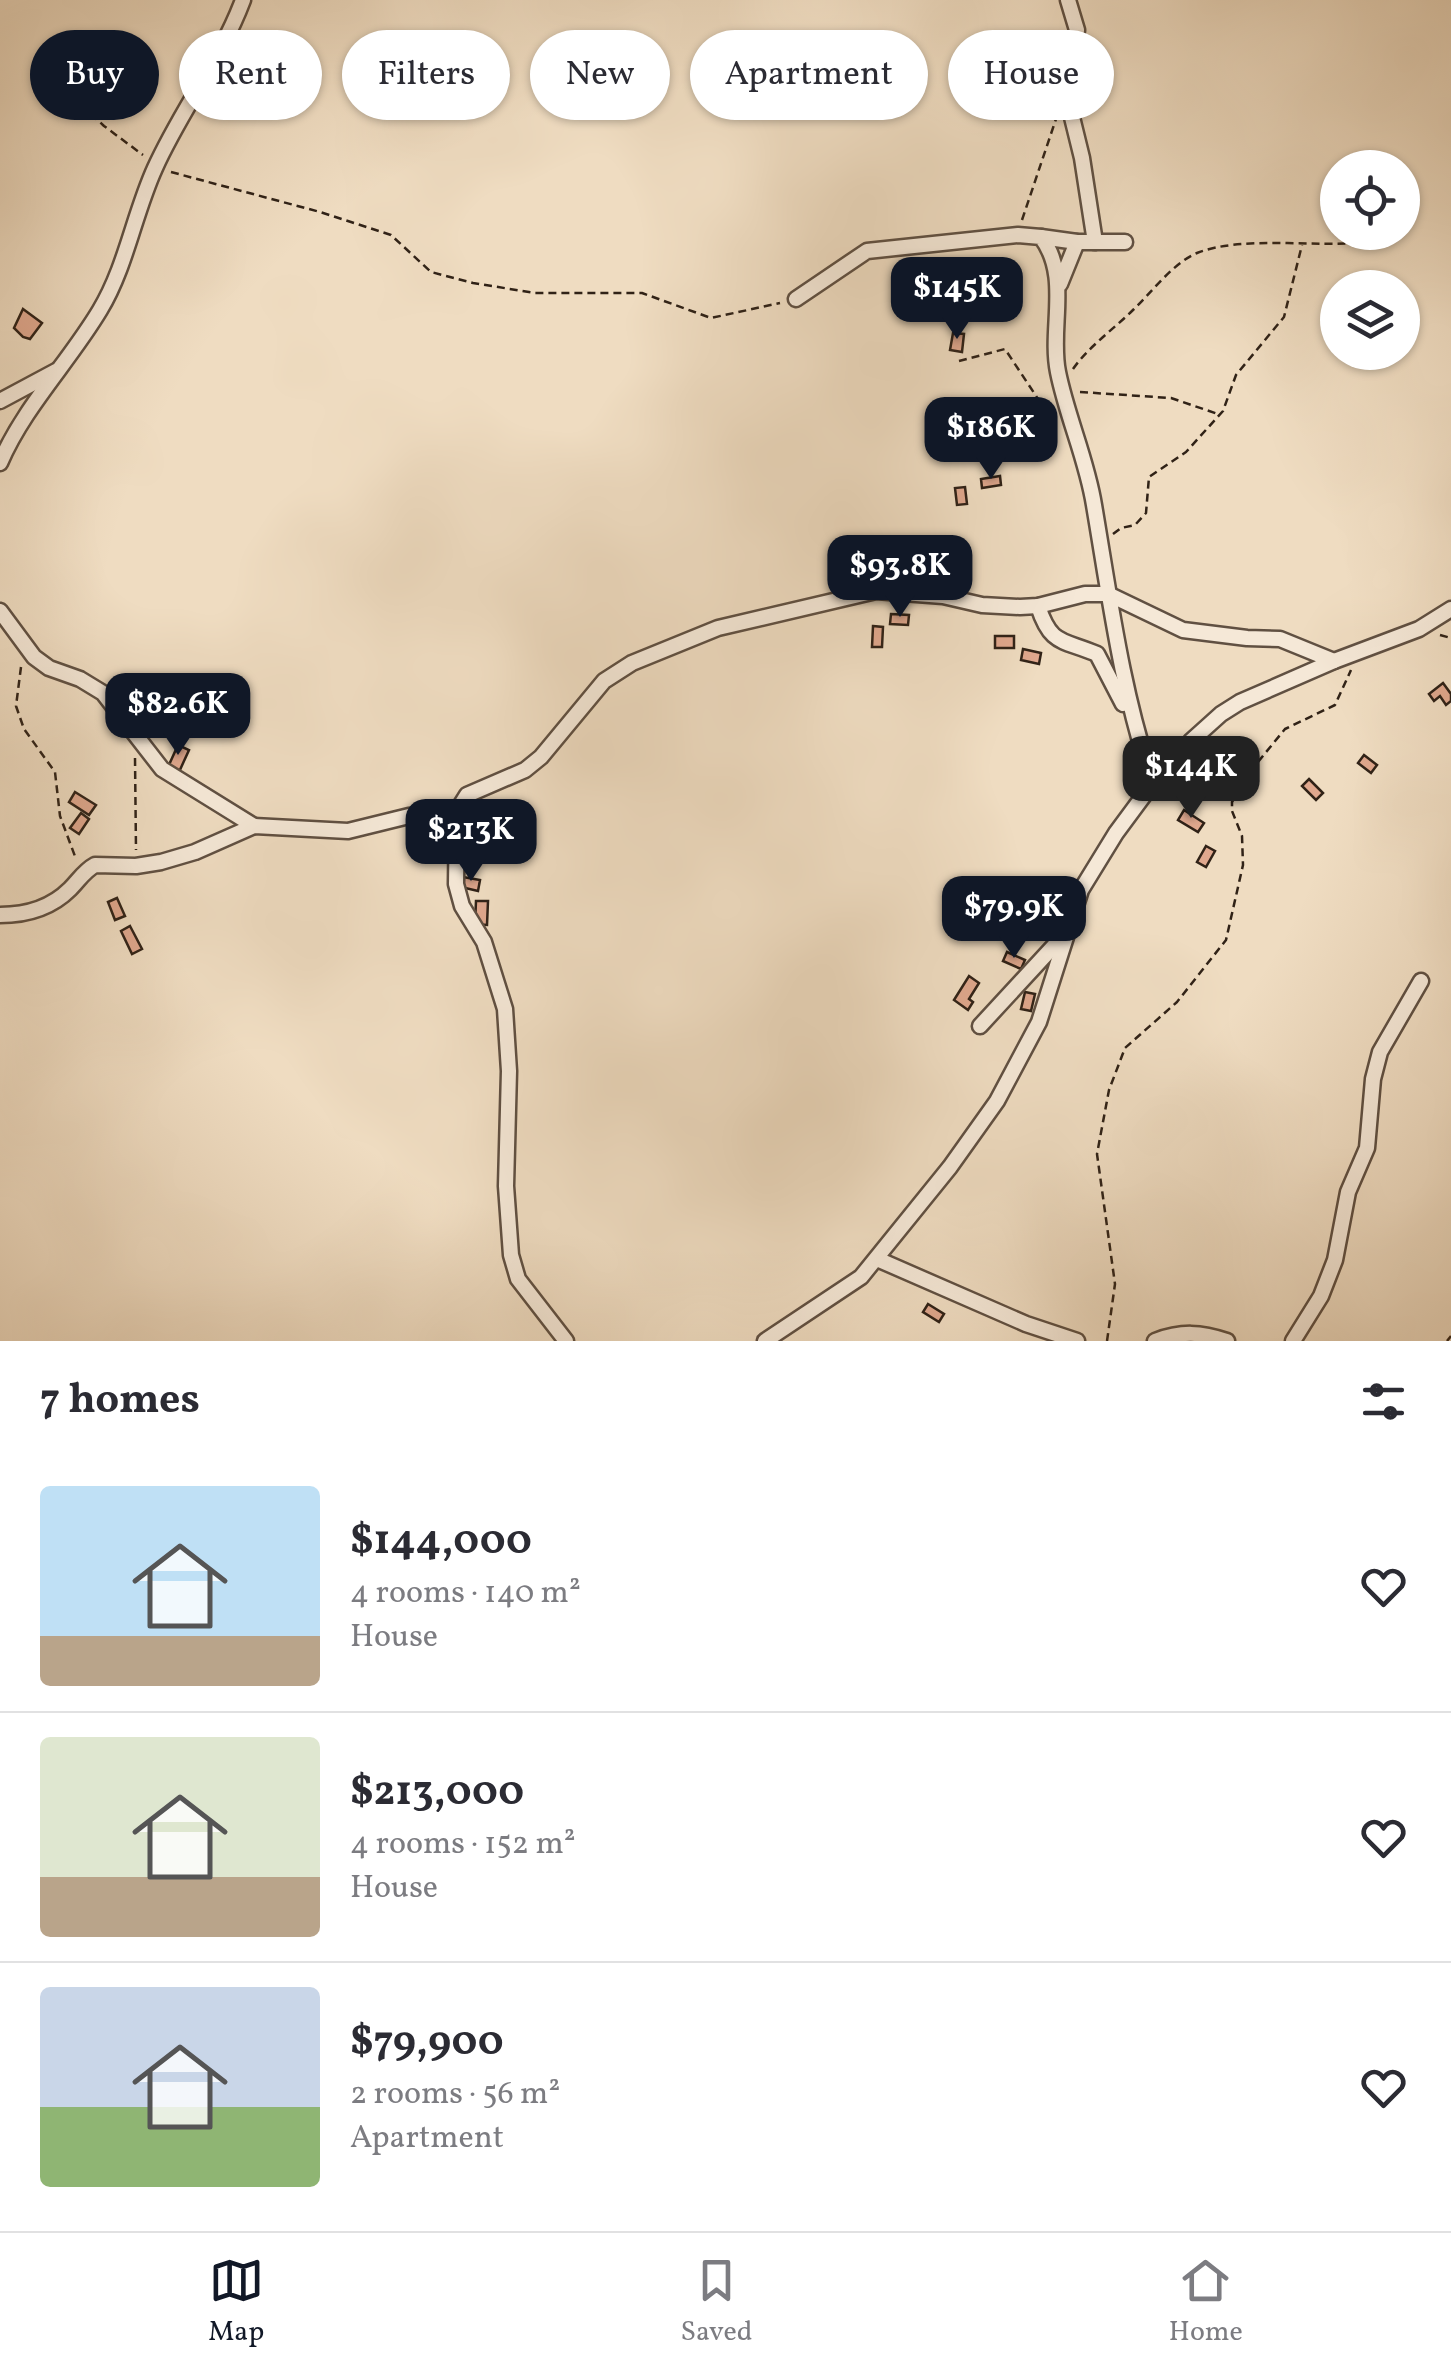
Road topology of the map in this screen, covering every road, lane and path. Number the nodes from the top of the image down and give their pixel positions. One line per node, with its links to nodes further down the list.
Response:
1 (243, 0): 7 (street)
2 (1068, 0): 3 (street)
3 (1077, 30)
4 (98, 120): 7 (path)
5 (1057, 120): 8 (path)
6 (1073, 120): 11 (street)
7 (156, 166): 16 (path); 18 (street)
8 (1018, 235): 9 (street); 16 (street)
9 (1041, 238): 10 (street); 15 (street)
10 (1077, 242): 11 (street); 15 (street)
11 (1095, 242): 12 (street)
12 (1126, 242)
13 (1320, 245): 14 (path)
14 (1302, 246): 19 (path); 22 (path)
15 (1058, 294): 19 (street)
16 (796, 299)
17 (959, 361): 21 (path)
18 (59, 370): 20 (street); 23 (street)
19 (1062, 390): 21 (street); 22 (path)
20 (0, 401)
21 (1067, 413): 24 (street)
22 (1220, 415): 24 (path)
23 (0, 463)
24 (1101, 558): 25 (street)
25 (1108, 594): 26 (street); 31 (street); 32 (street)
26 (1038, 606): 32 (street); 35 (street)
27 (1451, 609): 30 (street)
28 (0, 612): 29 (street)
29 (26, 648): 33 (street); 38 (path)
30 (1360, 651): 31 (street); 48 (path)
31 (1334, 660): 34 (street)
32 (1134, 728): 34 (street)
33 (137, 738): 36 (street); 37 (path)
34 (1153, 783): 40 (street)
35 (457, 812): 36 (street); 45 (street)
36 (254, 826): 37 (street)
37 (136, 866): 38 (street)
38 (83, 873): 39 (street)
39 (0, 915)
40 (1068, 930): 42 (street); 43 (street)
41 (1421, 981): 51 (street)
42 (980, 1026)
43 (877, 1259): 46 (street); 47 (street)
44 (1451, 1336): 52 (path)
45 (566, 1341)
46 (765, 1341)
47 (1077, 1341)
48 (1108, 1341)
49 (1155, 1341): 50 (street)
50 (1227, 1341)
51 (1293, 1341)
52 (1447, 1341)

